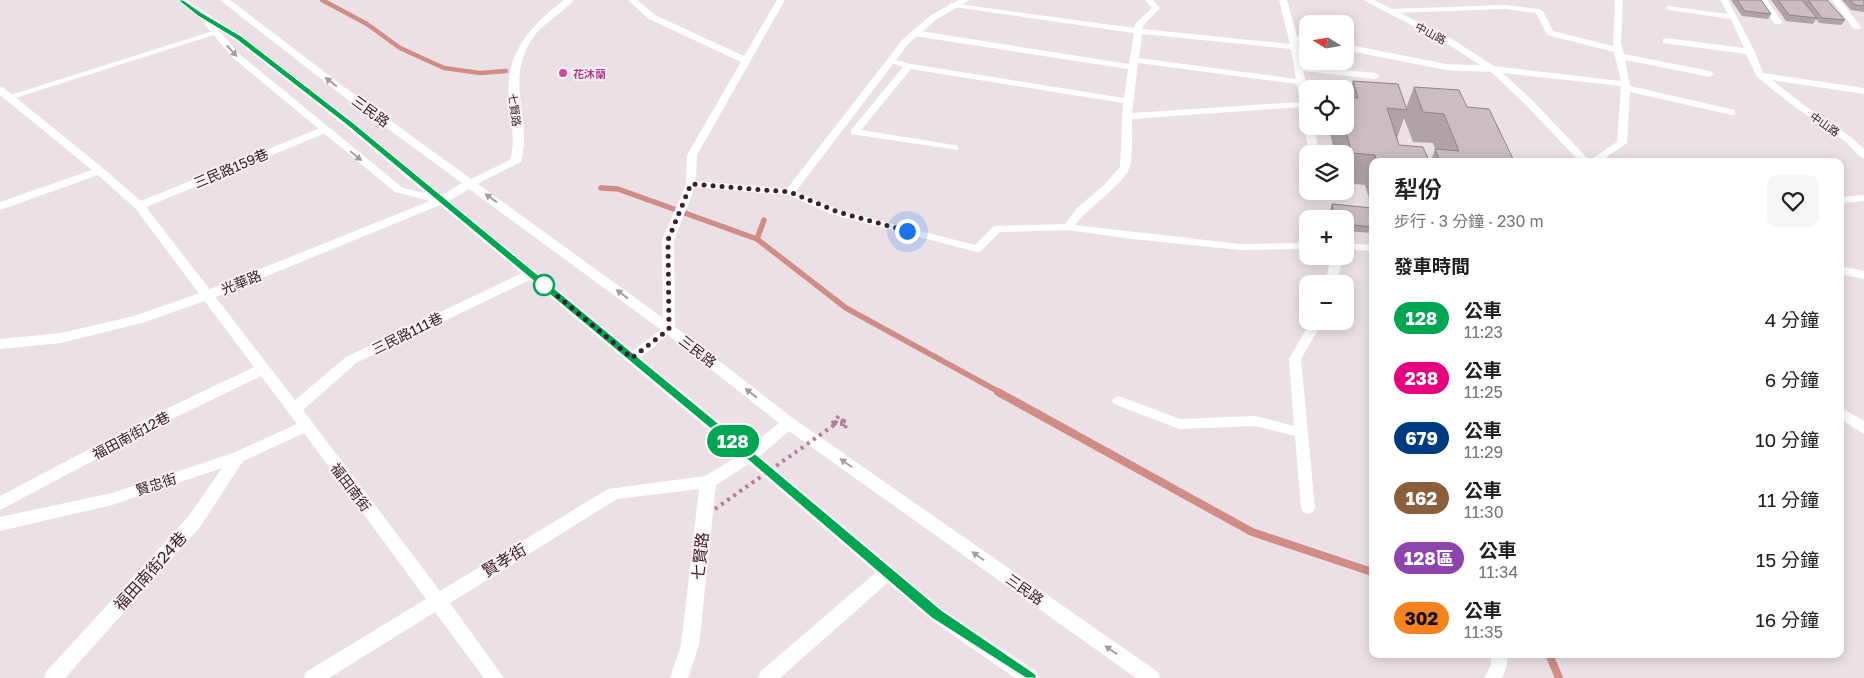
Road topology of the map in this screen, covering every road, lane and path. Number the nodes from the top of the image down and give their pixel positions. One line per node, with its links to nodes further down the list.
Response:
1 (181, 0): 17 (street, 三民路)
2 (224, 0): 54 (street, 三民路, one-way to 2)
3 (570, 0): 54 (street, 七賢路)
4 (632, 0): 31 (lane)
5 (780, 0): 31 (lane)
6 (966, 0): 14 (street)
7 (1149, 0): 21 (lane)
8 (1283, 0): 26 (lane)
9 (1367, 0): 16 (street, 中山路)
10 (1619, 0): 29 (lane)
11 (1724, 0): 18 (lane)
12 (1763, 0): 19 (lane)
13 (1836, 0): 20 (lane)
14 (954, 5): 21 (lane); 23 (street)
15 (1669, 8): 18 (lane)
16 (1390, 11): 29 (lane); 35 (street, 中山路)
17 (200, 14): 22 (street, 三民路); 58 (street, 三民路)
18 (1734, 17): 28 (lane)
19 (1778, 22)
20 (1858, 27)
21 (1138, 32): 26 (lane); 32 (lane)
22 (216, 33): 43 (lane); 48 (street, 三民路, one-way to 48)
23 (914, 33): 30 (street); 32 (lane)
24 (1666, 41): 28 (lane)
25 (1299, 42): 26 (lane)
26 (1293, 43): 34 (lane)
27 (1354, 49): 35 (lane)
28 (1751, 52): 37 (lane)
29 (1619, 53): 36 (lane); 41 (lane)
30 (891, 60): 33 (lane); 56 (street)
31 (747, 61): 55 (lane)
32 (1134, 64): 40 (lane); 44 (lane)
33 (909, 66): 44 (lane); 49 (lane)
34 (1298, 68): 38 (lane); 39 (lane)
35 (1493, 69): 41 (lane, 中山路); 51 (street, 中山路)
36 (1710, 74)
37 (1760, 75): 42 (lane); 50 (lane, 中山路)
38 (1376, 76)
39 (1301, 80)
40 (1299, 82)
41 (1626, 86): 46 (lane, 中山路); 52 (lane)
42 (1864, 91)
43 (3, 96): 53 (street, 福田南街)
44 (1128, 101): 47 (lane)
45 (1299, 105): 47 (lane)
46 (1732, 112)
47 (1128, 116): 62 (lane)
48 (324, 130): 58 (street, 三民路, one-way to 58); 61 (street, 三民路159巷)
49 (954, 148)
50 (1864, 155)
51 (1582, 158)
52 (1599, 158)
53 (100, 171): 60 (street); 61 (street, 福田南街)
54 (471, 183): 58 (street, 光華路); 70 (street, 三民路, one-way to 54)
55 (691, 184): 56 (lane); 70 (lane)
56 (790, 192): 62 (lane)
57 (1864, 198): 59 (lane)
58 (440, 200): 67 (street, 三民路); 69 (street, 光華路)
59 (1844, 200)
60 (0, 206)
61 (139, 206): 69 (street, 福田南街)
62 (1068, 227): 63 (lane)
63 (1299, 246)
64 (1354, 247): 65 (lane)
65 (1369, 248)
66 (1844, 271): 68 (lane)
67 (531, 274): 73 (street, 三民路); 76 (street, 三民路111巷)
68 (1864, 275)
69 (208, 295): 72 (street, 光華路); 74 (street, 福田南街)
70 (669, 329): 73 (lane); 78 (street, 三民路, one-way to 70)
71 (1312, 330): 82 (lane)
72 (0, 344)
73 (632, 358): 83 (street, 三民路)
74 (264, 369): 76 (street, 福田南街); 86 (street, 福田南街12巷)
75 (1118, 401): 82 (lane)
76 (294, 409): 79 (street, 福田南街)
77 (1844, 415): 81 (street)
78 (789, 423): 83 (street); 99 (street, 三民路, one-way to 78)
79 (306, 426): 84 (street, 賢忠街); 91 (street, 福田南街)
80 (845, 428): 88 (path, bridge)
81 (1864, 428)
82 (1301, 432): 87 (lane)
83 (750, 456): 85 (street); 90 (street, 三民路)
84 (238, 457): 89 (street, 賢忠街); 93 (street, 福田南街24巷)
85 (708, 482): 91 (street, 賢孝街); 96 (street, 七賢路)
86 (0, 504)
87 (1308, 508)
88 (714, 509)
89 (0, 524)
90 (887, 573): 97 (street); 98 (street, 三民路)
91 (437, 601): 94 (street, 賢孝街); 95 (street, 福田南街)
92 (1499, 658): 100 (lane)
93 (53, 678)
94 (312, 678)
95 (495, 678)
96 (679, 678)
97 (767, 678)
98 (1030, 678)
99 (1151, 678)
100 (1493, 678)

